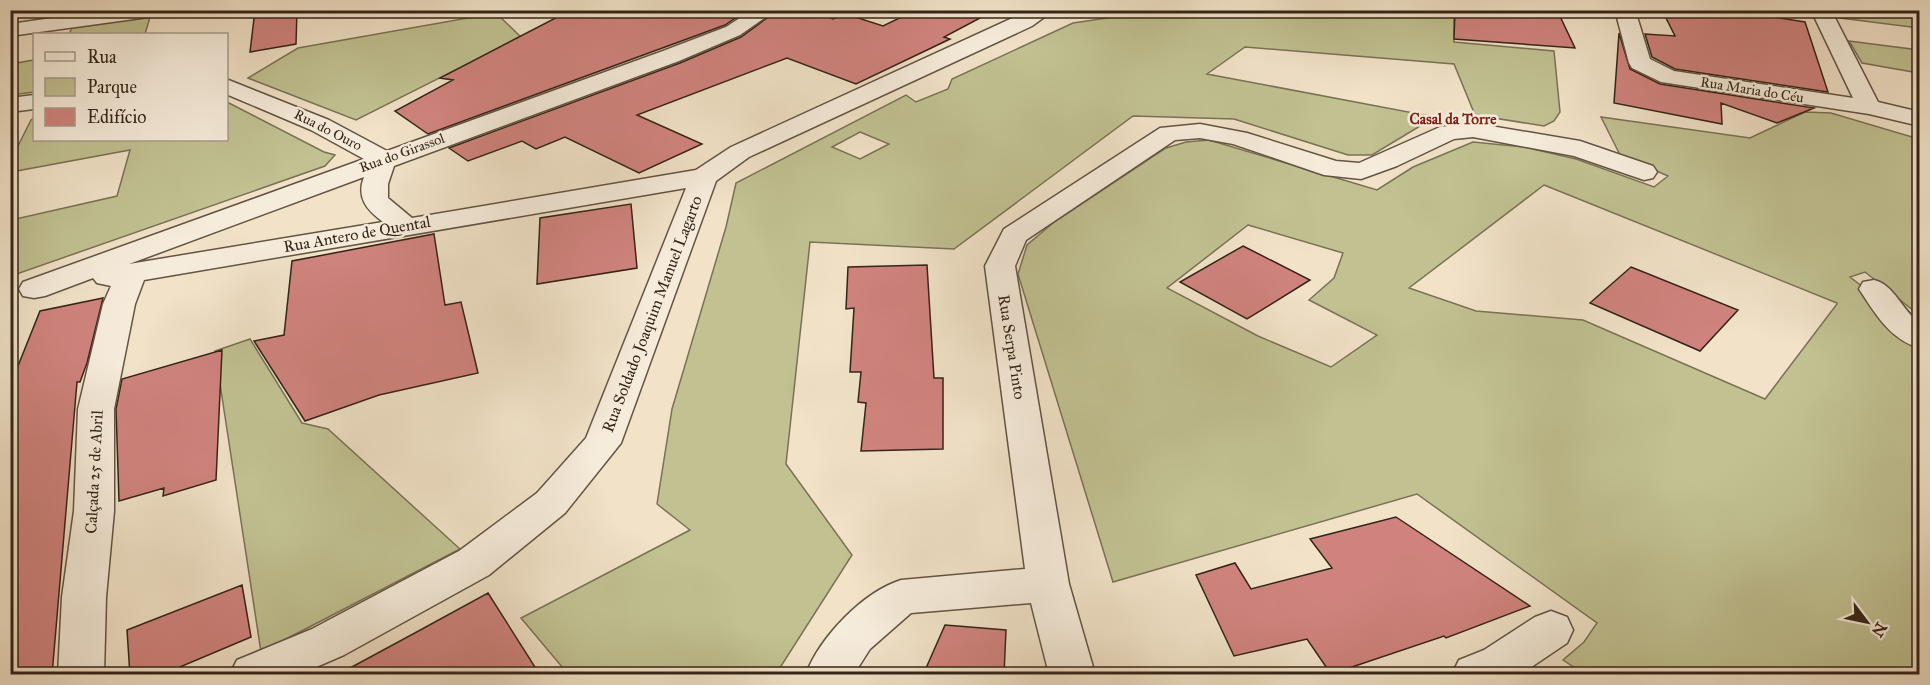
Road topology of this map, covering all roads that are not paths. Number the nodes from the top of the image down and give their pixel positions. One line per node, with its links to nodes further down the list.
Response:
1 (156, 10): 6 (street)
2 (767, 10): 10 (street, Rua do Girassol)
3 (1045, 10): 12 (street, Rua Soldado Joaquim Manuel Lagarto)
4 (1821, 10): 8 (street)
5 (1622, 12): 8 (street, Rua Maria do Céu)
6 (10, 30)
7 (228, 87): 10 (street, Rua do Ouro)
8 (1869, 108): 9 (street, Rua Maria do Céu)
9 (1920, 119)
10 (384, 160): 13 (street); 16 (street, Rua do Girassol)
11 (1644, 172): 18 (street, Rua Serpa Pinto)
12 (704, 177): 13 (street, Rua Antero de Quental); 22 (street, Rua Soldado Joaquim Manuel Lagarto)
13 (405, 226): 14 (street, Rua Antero de Quental)
14 (131, 274): 16 (street, Rua Antero de Quental); 21 (street, Calçada 25 de Abril)
15 (1874, 289): 17 (street)
16 (22, 291)
17 (1920, 338)
18 (1048, 584): 23 (street); 24 (street, Rua Serpa Pinto)
19 (1551, 630): 20 (street)
20 (1496, 671)
21 (81, 675)
22 (254, 675)
23 (829, 675)
24 (1072, 675)

